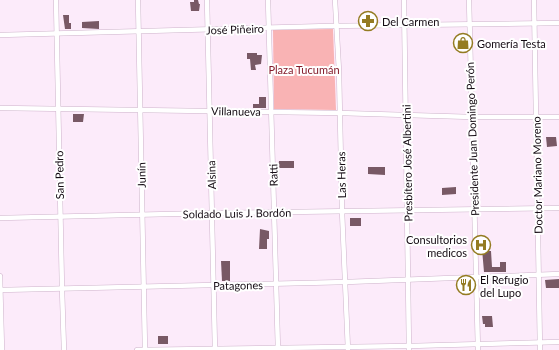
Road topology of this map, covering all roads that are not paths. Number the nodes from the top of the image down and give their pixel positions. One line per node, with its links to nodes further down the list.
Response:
1 (56, 0): 17 (street, San Pedro)
2 (138, 0): 16 (street, Junín)
3 (207, 0): 15 (street, Alsina)
4 (268, 0): 14 (street, Ratti)
5 (335, 0): 13 (street, Las Heras)
6 (404, 0): 12 (street, Presbítero José Albertini)
7 (469, 0): 11 (street, Presidente Juan Domingo Perón)
8 (534, 0): 9 (street, Doctor Mariano Moreno)
9 (534, 23): 10 (street, José Piñeiro); 11 (street, José Piñeiro); 27 (street, Doctor Mariano Moreno)
10 (559, 23)
11 (469, 24): 12 (street, José Piñeiro); 26 (street, Presidente Juan Domingo Perón)
12 (405, 25): 13 (street, José Piñeiro); 25 (street, Presbítero José Albertini)
13 (337, 26): 14 (street, José Piñeiro); 24 (street, Las Heras)
14 (269, 28): 15 (street, José Piñeiro); 23 (street, Ratti)
15 (208, 29): 16 (street, José Piñeiro); 22 (street, Alsina)
16 (138, 31): 17 (street, José Piñeiro); 21 (street, Junín)
17 (56, 34): 18 (street, José Piñeiro); 20 (street, San Pedro)
18 (0, 35)
19 (0, 108): 20 (street, Villanueva)
20 (58, 109): 21 (street, Villanueva); 37 (street, San Pedro)
21 (140, 110): 22 (street, Villanueva); 36 (street, Junín)
22 (210, 111): 23 (street, Villanueva); 35 (street, Alsina)
23 (272, 112): 24 (street, Villanueva); 34 (street, Ratti)
24 (340, 113): 25 (street, Villanueva); 33 (street, Las Heras)
25 (406, 116): 26 (street, Villanueva); 32 (street, Presbítero José Albertini)
26 (472, 117): 27 (street, Villanueva); 29 (street, Presidente Juan Domingo Perón)
27 (537, 117): 28 (street, Villanueva); 30 (street, Doctor Mariano Moreno)
28 (559, 117)
29 (474, 208): 30 (street, Soldado Luis J. Bordón); 32 (street, Soldado Luis J. Bordón); 42 (street, Presidente Juan Domingo Perón)
30 (538, 208): 31 (street, Soldado Luis J. Bordón); 39 (street, Doctor Mariano Moreno)
31 (559, 208)
32 (407, 210): 33 (street, Soldado Luis J. Bordón); 43 (street, Presbítero José Albertini)
33 (342, 211): 34 (street, Soldado Luis J. Bordón); 44 (street, Las Heras)
34 (274, 212): 35 (street, Soldado Luis J. Bordón); 45 (street, Ratti)
35 (212, 213): 36 (street, Soldado Luis J. Bordón); 46 (street, Alsina)
36 (142, 214): 37 (street, Soldado Luis J. Bordón); 47 (street, Junín)
37 (60, 216): 38 (street, Soldado Luis J. Bordón); 48 (street, San Pedro)
38 (0, 218)
39 (539, 274): 40 (street, Patagones); 42 (street, Patagones); 51 (street, Doctor Mariano Moreno)
40 (559, 274)
41 (0, 276): 49 (street)
42 (475, 277): 43 (street, Patagones); 52 (street, Presidente Juan Domingo Perón)
43 (409, 280): 44 (street, Patagones); 53 (street, Presbítero José Albertini)
44 (346, 282): 45 (street, Patagones); 56 (street, Las Heras)
45 (277, 284): 46 (street, Patagones); 55 (street, Ratti)
46 (214, 285): 47 (street, Patagones); 54 (street, Alsina)
47 (144, 287): 48 (street, Patagones); 60 (street, Junín)
48 (62, 288): 49 (street, Patagones); 58 (street, San Pedro)
49 (0, 290): 57 (street)
50 (559, 342): 51 (street)
51 (540, 343): 52 (street); 61 (street, Doctor Mariano Moreno)
52 (478, 347): 53 (street)
53 (409, 348): 56 (street)
54 (215, 349): 55 (street); 60 (street)
55 (278, 349): 56 (street)
56 (348, 349)
57 (2, 350)
58 (64, 350)
59 (137, 350): 60 (street)
60 (145, 350)
61 (540, 350)

